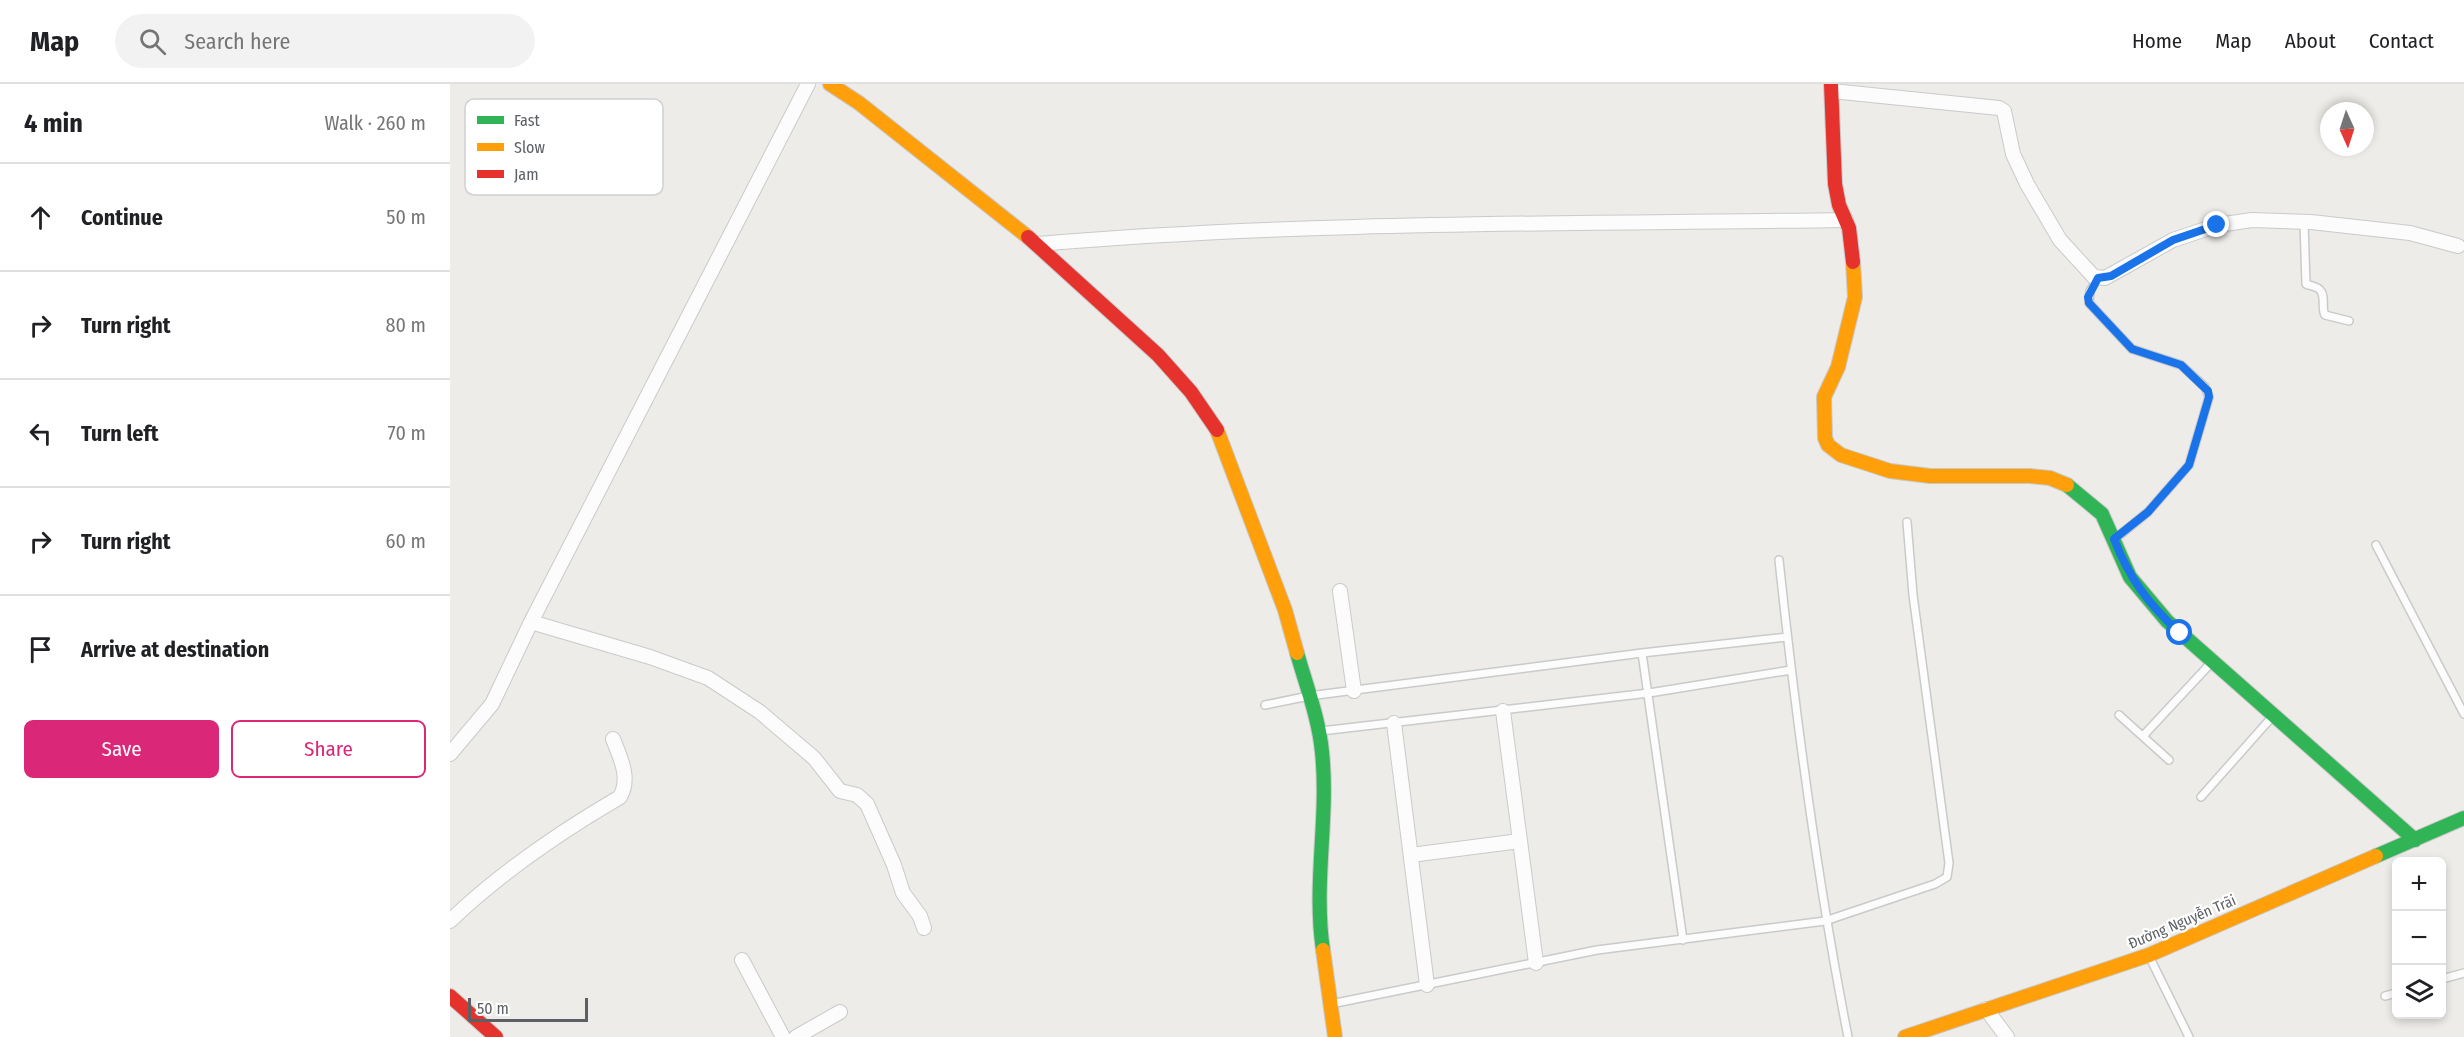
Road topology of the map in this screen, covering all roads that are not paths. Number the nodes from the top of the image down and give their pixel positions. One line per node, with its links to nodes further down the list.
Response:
1 (808, 84): 15 (street)
2 (830, 84): 6 (main road)
3 (1832, 87): 4 (main road); 8 (street)
4 (1846, 220): 6 (street); 11 (main road)
5 (2304, 222): 7 (street); 8 (street); 9 (lane)
6 (1038, 244): 22 (main road)
7 (2458, 246)
8 (2098, 278): 11 (lane)
9 (2349, 321)
10 (1907, 522): 40 (lane)
11 (2114, 539): 18 (main road)
12 (2376, 544): 25 (lane)
13 (1779, 560): 16 (lane)
14 (1340, 591): 20 (street)
15 (531, 622): 32 (street); 41 (street)
16 (1787, 637): 17 (lane); 19 (lane)
17 (1642, 652): 20 (lane); 21 (lane)
18 (2212, 661): 27 (main road); 30 (lane)
19 (1791, 670): 21 (lane); 40 (lane)
20 (1354, 691): 22 (lane)
21 (1648, 693): 24 (lane); 42 (lane)
22 (1310, 696): 23 (lane); 29 (main road)
23 (1265, 705)
24 (1503, 711): 28 (lane); 37 (street)
25 (2464, 714)
26 (2119, 715): 30 (lane)
27 (2274, 715): 34 (lane); 36 (main road)
28 (1394, 723): 29 (lane); 38 (street)
29 (1318, 732): 52 (main road)
30 (2143, 736): 33 (lane)
31 (613, 739): 39 (street)
32 (450, 754)
33 (2169, 760)
34 (2201, 797)
35 (2464, 818): 36 (main road, Đường Nguyễn Trãi)
36 (2415, 840): 43 (main road, Đường Nguyễn Trãi)
37 (1520, 842): 38 (street); 45 (street)
38 (1411, 855): 48 (street)
39 (450, 921)
40 (1825, 921): 42 (lane); 60 (lane)
41 (924, 927)
42 (1683, 940): 45 (lane)
43 (2149, 955): 53 (main road, Đường Nguyễn Trãi); 62 (lane)
44 (742, 960): 57 (street)
45 (1536, 963): 48 (lane)
46 (2464, 973): 47 (lane)
47 (2446, 978)
48 (1426, 985): 52 (lane)
49 (2392, 994): 51 (lane)
50 (450, 996): 56 (main road)
51 (2385, 996)
52 (1331, 1004): 59 (main road)
53 (1986, 1010): 55 (main road, Đường Nguyễn Trãi); 61 (street)
54 (840, 1012): 58 (street)
55 (1912, 1036)
56 (496, 1037)
57 (783, 1037)
58 (796, 1037)
59 (1335, 1037)
60 (1848, 1037)
61 (2007, 1037)
62 (2189, 1037)

